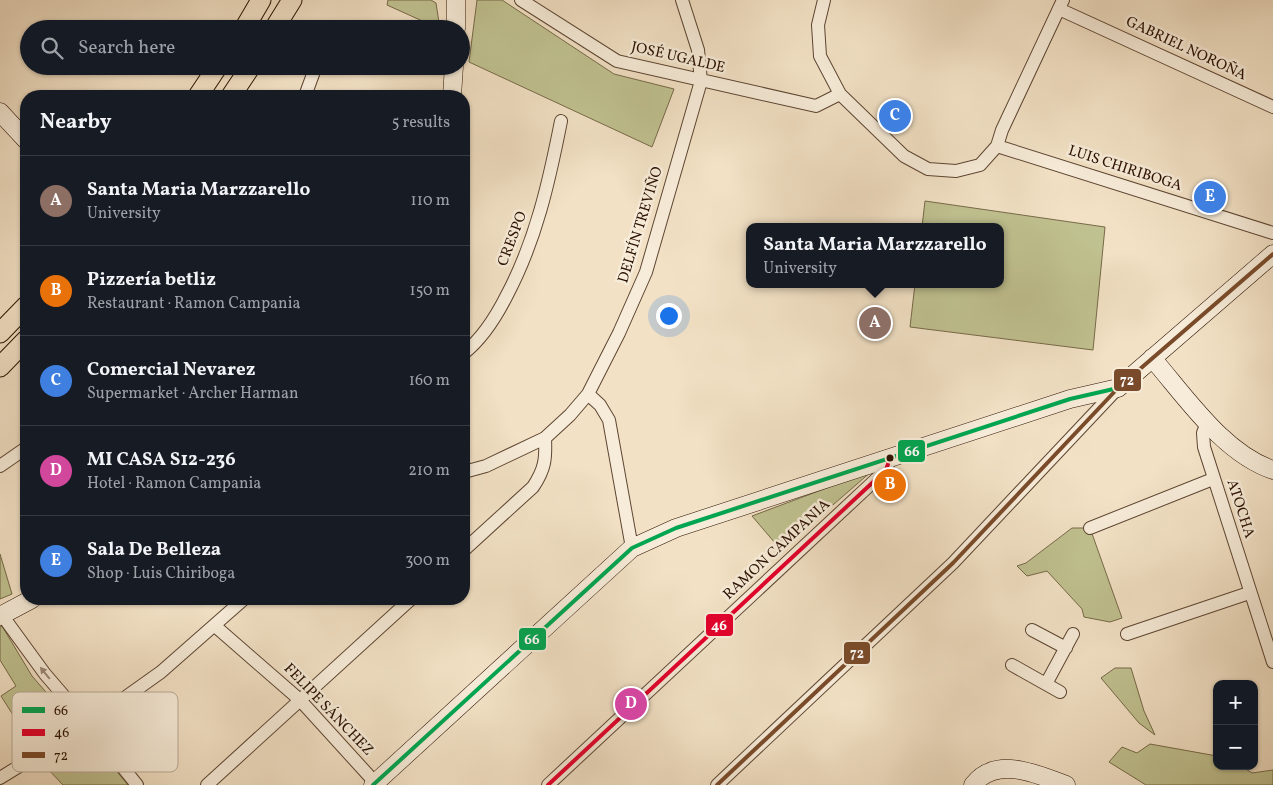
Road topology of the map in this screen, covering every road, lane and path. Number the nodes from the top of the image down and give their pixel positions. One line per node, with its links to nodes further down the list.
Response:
1 (261, 0): 8 (main road)
2 (292, 0): 9 (main road)
3 (456, 0): 10 (street)
4 (521, 0): 15 (street, JOSÉ UGALDE)
5 (682, 0): 15 (street, DELFÍN TREVIÑO)
6 (824, 0): 20 (street)
7 (1061, 4): 21 (street, GABRIEL NOROÑA); 25 (street)
8 (249, 20)
9 (280, 20)
10 (456, 20)
11 (212, 75): 16 (main road)
12 (245, 75): 17 (main road)
13 (313, 75): 18 (street)
14 (453, 75): 19 (street)
15 (701, 81): 20 (street, JOSÉ UGALDE); 35 (street, DELFÍN TREVIÑO)
16 (202, 90)
17 (234, 90)
18 (307, 90)
19 (452, 90)
20 (840, 94): 25 (street)
21 (1273, 107)
22 (0, 112): 24 (street)
23 (561, 121): 31 (street, CRESPO)
24 (20, 134)
25 (997, 146): 26 (street, LUIS CHIRIBOGA)
26 (1273, 233)
27 (1273, 254): 32 (street)
28 (20, 312): 29 (main road)
29 (0, 333)
30 (20, 346): 33 (main road)
31 (470, 347)
32 (1152, 358): 34 (street); 36 (street)
33 (0, 367)
34 (1118, 388): 39 (street); 71 (street)
35 (588, 394): 37 (street, DELFÍN TREVIÑO); 46 (street)
36 (1207, 422): 42 (street); 43 (street, ATOCHA)
37 (545, 438): 41 (street, DELFÍN TREVIÑO); 45 (street)
38 (20, 452): 40 (street)
39 (890, 458): 46 (street); 70 (street, RAMON CAMPANIA)
40 (0, 466)
41 (470, 470)
42 (1273, 470)
43 (1213, 479): 44 (street); 47 (street, ATOCHA)
44 (1090, 528)
45 (470, 545)
46 (632, 548): 67 (street)
47 (1250, 593): 55 (street); 57 (street, ATOCHA)
48 (21, 605): 51 (street)
49 (238, 605): 52 (street)
50 (404, 605): 63 (street)
51 (1, 616): 60 (street, one-way to 51)
52 (215, 626): 61 (street); 63 (street, FELIPE SÁNCHEZ)
53 (1032, 630): 56 (street)
54 (1073, 634): 56 (street)
55 (1128, 634)
56 (1066, 648): 59 (street)
57 (1273, 662)
58 (1012, 665): 59 (street)
59 (1046, 684): 62 (street)
60 (60, 692)
61 (133, 692)
62 (1060, 692)
63 (300, 700): 67 (street, FELIPE SÁNCHEZ); 69 (street)
64 (12, 771): 66 (street)
65 (127, 772): 68 (street)
66 (0, 778)
67 (372, 781)
68 (137, 785)
69 (207, 785)
70 (548, 785)
71 (717, 785)
72 (972, 785): 73 (street)
73 (1066, 785)

